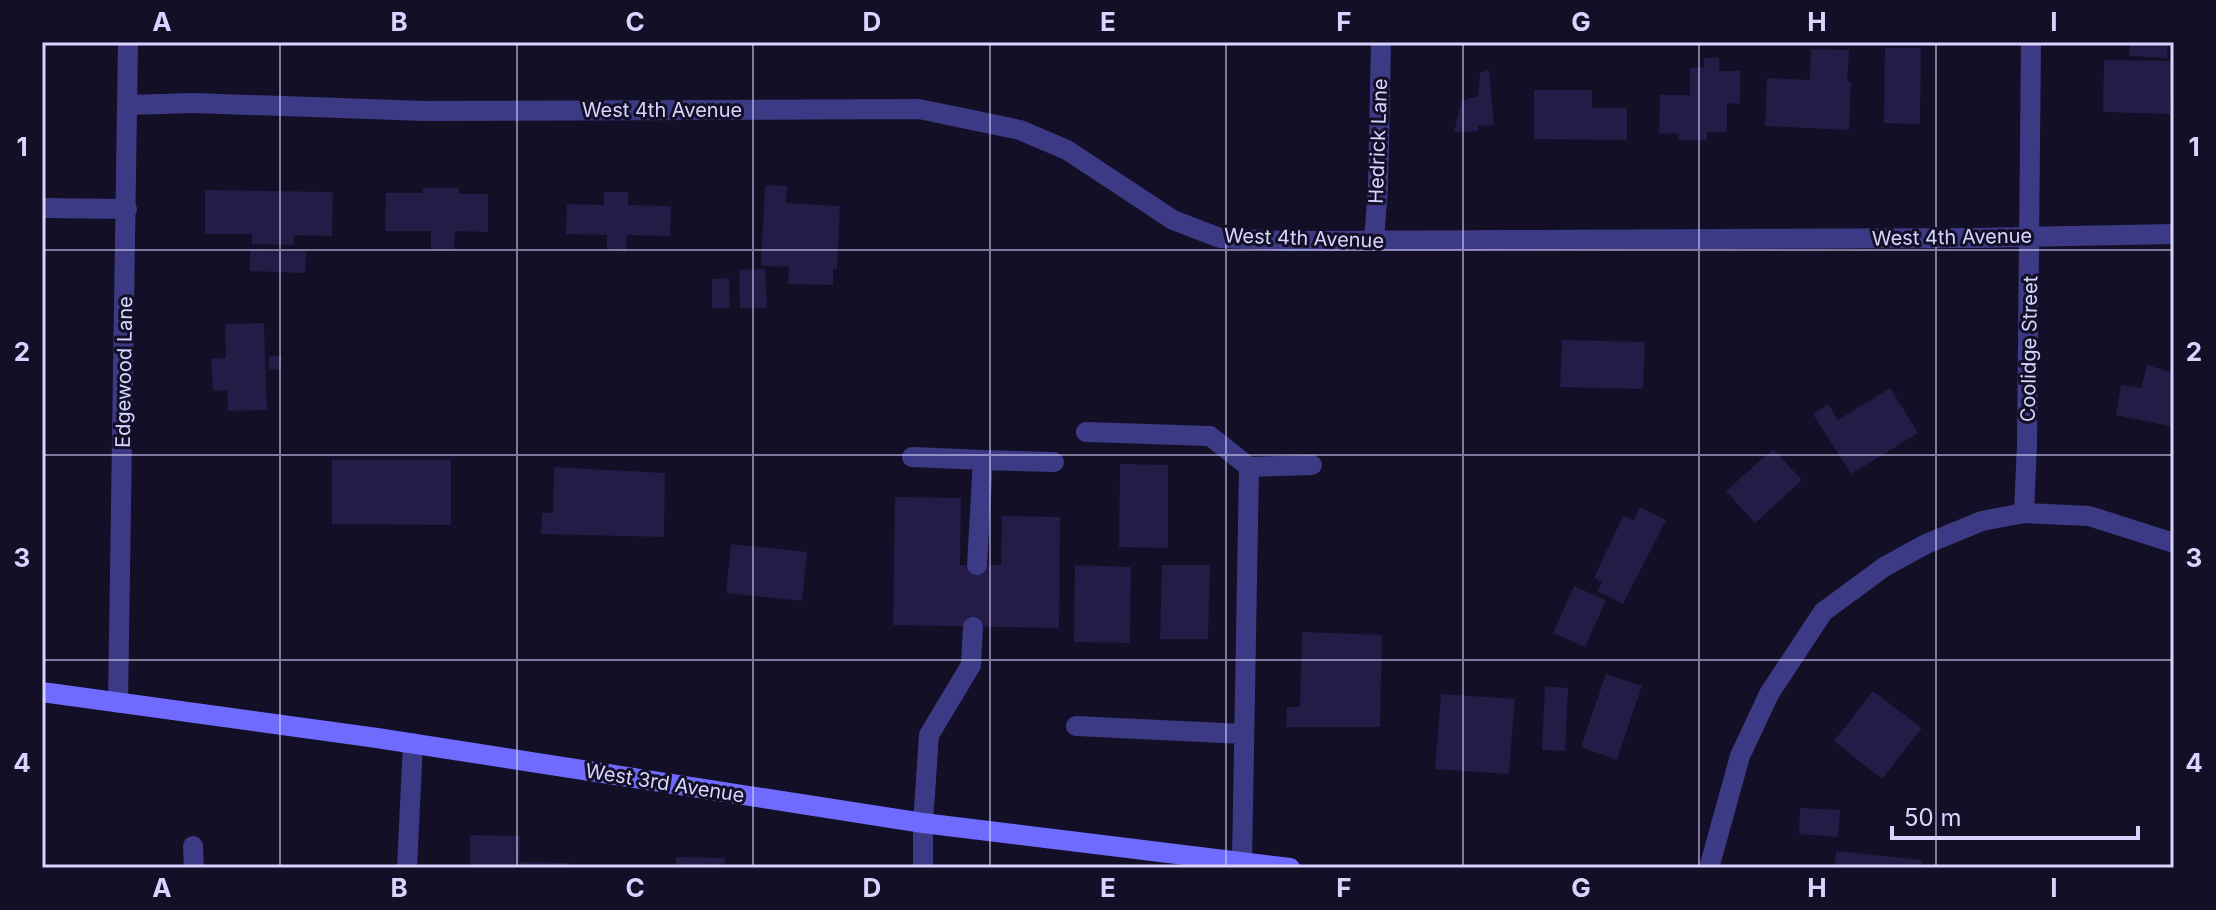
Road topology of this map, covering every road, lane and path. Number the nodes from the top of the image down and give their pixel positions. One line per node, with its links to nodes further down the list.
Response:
1 (128, 42): 4 (street, Edgewood Lane)
2 (1381, 42): 9 (street, Hedrick Lane)
3 (2031, 42): 8 (street, Coolidge Street)
4 (128, 105): 6 (street, Edgewood Lane); 9 (street, West 4th Avenue)
5 (42, 208): 6 (street)
6 (127, 209): 21 (street, Edgewood Lane)
7 (2174, 234): 8 (street, West 4th Avenue)
8 (2030, 236): 9 (street, West 4th Avenue); 16 (street, Coolidge Street)
9 (1374, 241)
10 (1086, 432): 15 (street)
11 (912, 457): 12 (street)
12 (983, 460): 13 (street); 18 (street)
13 (1054, 462)
14 (1312, 465): 15 (street)
15 (1249, 467): 23 (street)
16 (2024, 513): 17 (street); 32 (street)
17 (2174, 543)
18 (977, 565)
19 (973, 627): 25 (street)
20 (42, 692): 21 (street, West 3rd Avenue)
21 (118, 703): 24 (street, West 3rd Avenue)
22 (1076, 726): 23 (street)
23 (1244, 734): 27 (street)
24 (413, 743): 25 (street, West 3rd Avenue); 29 (street)
25 (923, 823): 27 (street, West 3rd Avenue); 30 (street)
26 (193, 846): 28 (street)
27 (1242, 861): 31 (street, West 3rd Avenue)
28 (194, 868)
29 (407, 868)
30 (923, 868)
31 (1290, 868)
32 (1709, 868)

